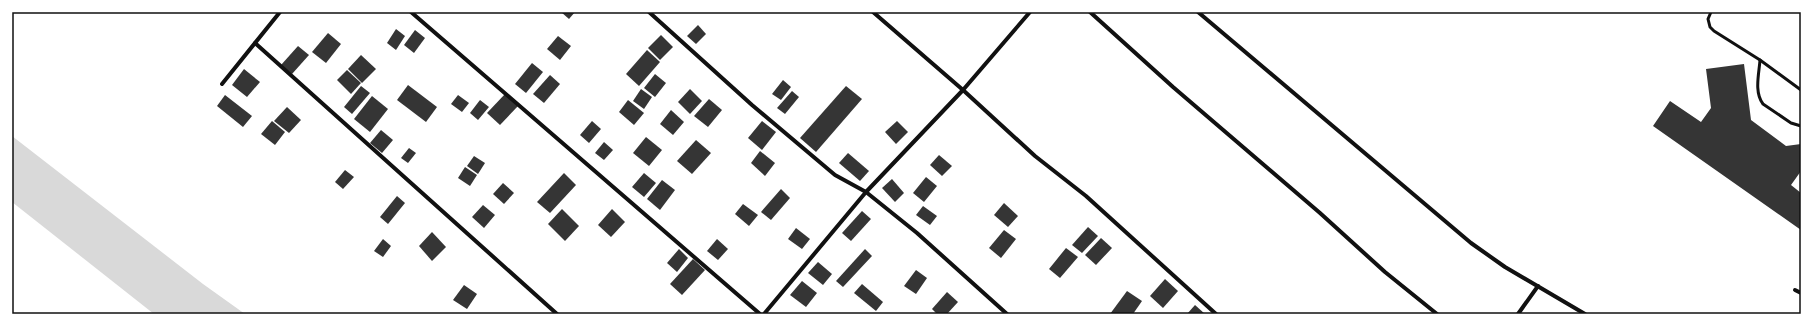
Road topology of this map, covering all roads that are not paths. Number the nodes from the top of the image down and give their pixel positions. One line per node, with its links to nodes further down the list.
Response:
1 (280, 12): 9 (street)
2 (411, 12): 20 (street)
3 (649, 12): 15 (street)
4 (872, 12): 12 (street)
5 (1030, 12): 12 (street)
6 (1090, 12): 24 (street)
7 (1198, 12): 16 (street)
8 (1711, 12): 10 (lane)
9 (255, 43): 11 (street); 19 (street)
10 (1760, 60): 13 (lane); 14 (lane)
11 (222, 84)
12 (963, 90): 15 (street); 23 (street)
13 (1801, 90)
14 (1801, 126)
15 (866, 192): 21 (street); 22 (street)
16 (1538, 286): 25 (street); 26 (street)
17 (1795, 290): 18 (street)
18 (1801, 293)
19 (557, 314)
20 (760, 314)
21 (764, 314)
22 (1007, 314)
23 (1216, 314)
24 (1437, 314)
25 (1518, 314)
26 (1585, 314)

